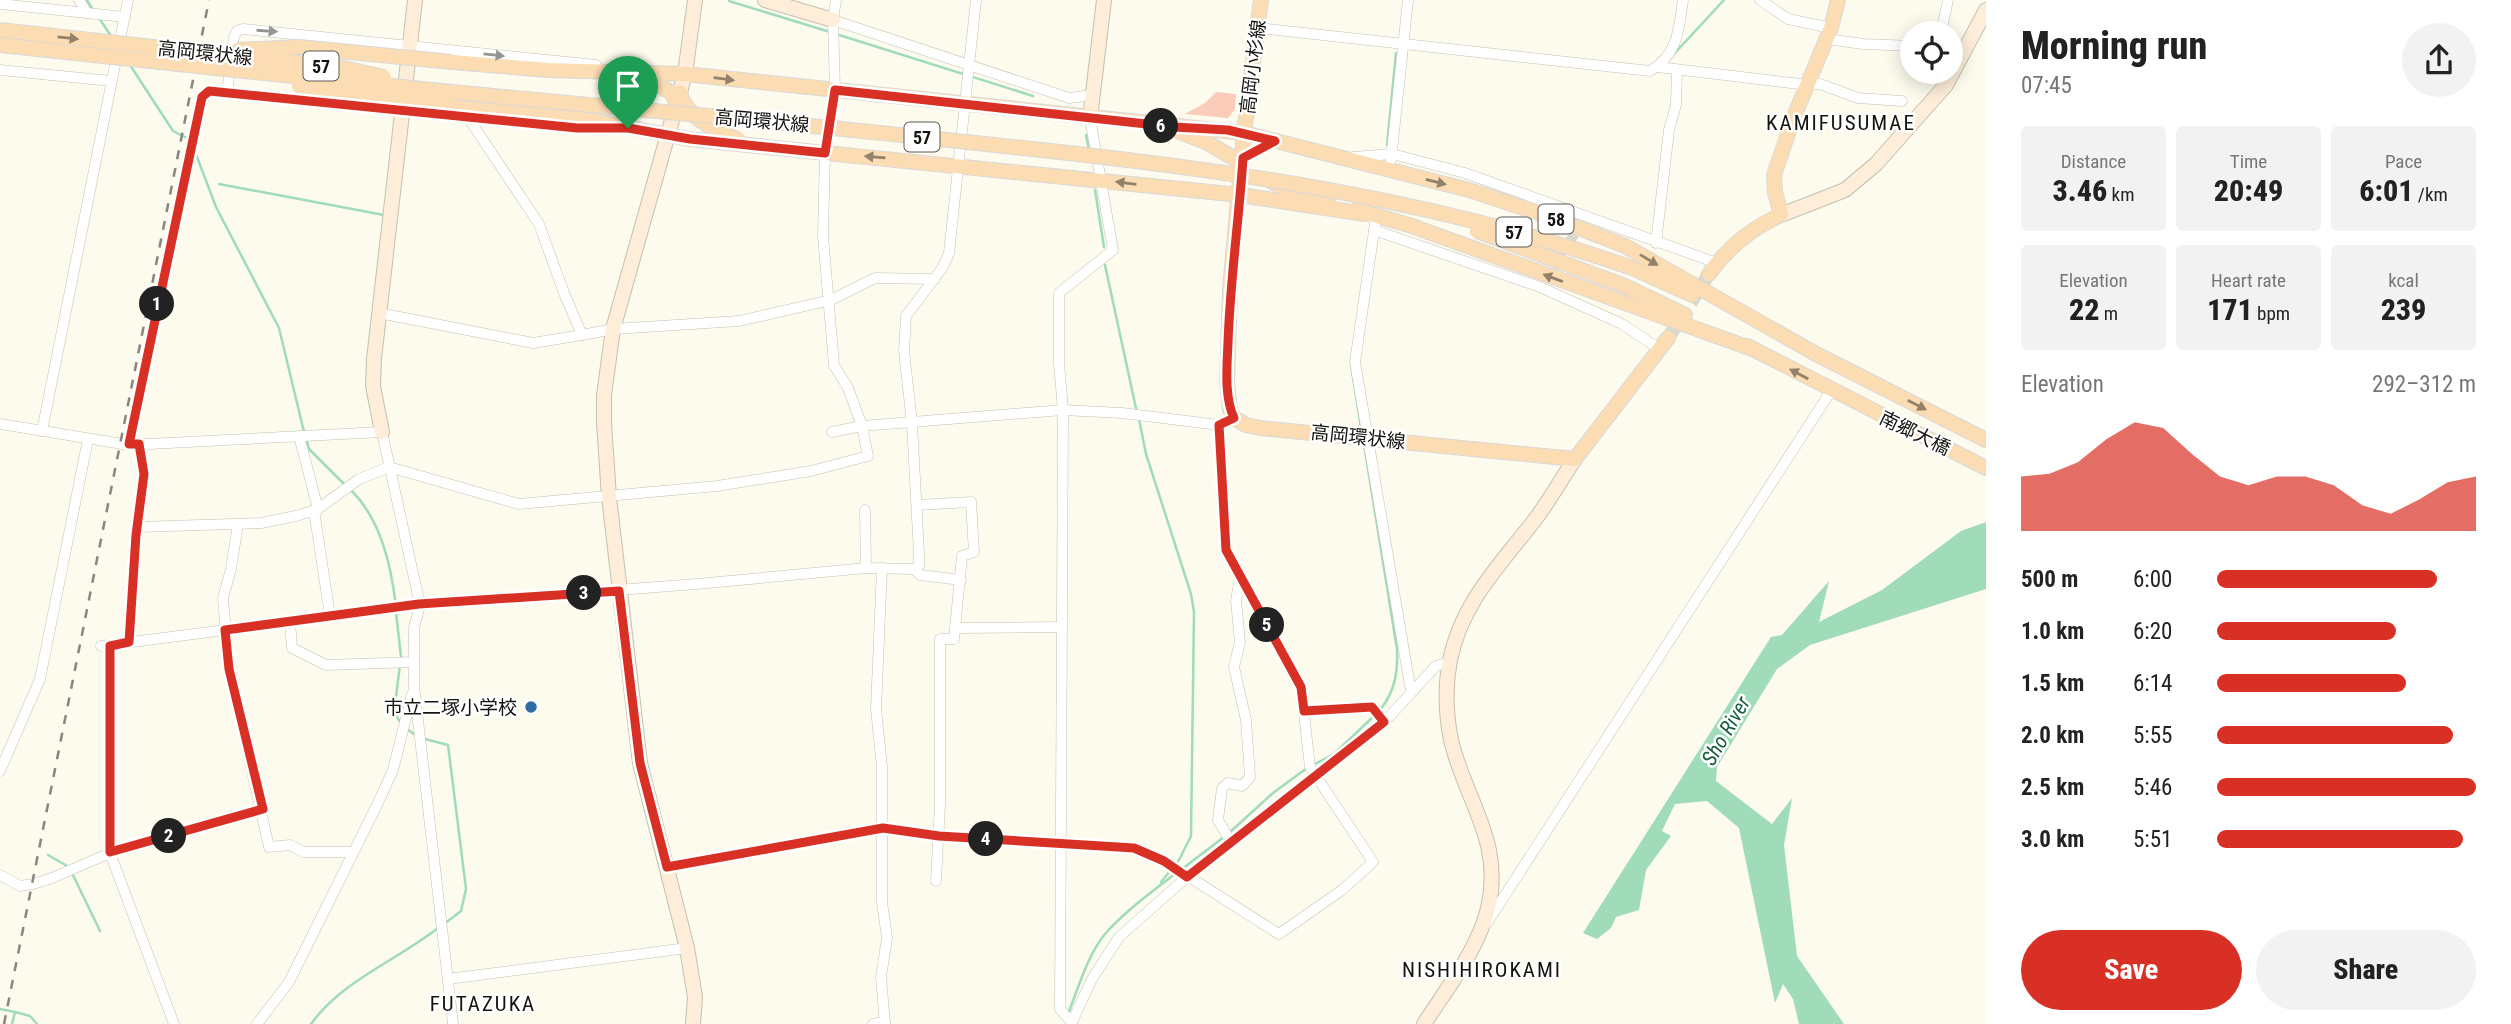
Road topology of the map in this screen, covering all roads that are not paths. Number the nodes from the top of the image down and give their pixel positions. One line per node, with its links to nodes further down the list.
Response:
1 (79, 0): 17 (street)
2 (128, 0): 18 (street)
3 (415, 0): 30 (street)
4 (695, 0): 37 (street)
5 (765, 0): 19 (street)
6 (836, 0): 19 (street)
7 (976, 0): 32 (street)
8 (1104, 0): 42 (street)
9 (1261, 0): 22 (main road, 高岡小杉線)
10 (1408, 0): 29 (street)
11 (1683, 0): 33 (street)
12 (1760, 0): 24 (street)
13 (1838, 0): 24 (main road)
14 (1948, 0): 20 (street)
15 (0, 4): 17 (street)
16 (1986, 9): 26 (street)
17 (87, 13): 18 (street)
18 (125, 17): 38 (street)
19 (833, 20): 32 (street); 40 (street)
20 (1944, 21)
21 (1986, 22): 26 (street)
22 (1258, 29): 29 (street); 53 (main road, 高岡小杉線)
23 (0, 30): 31 (main road, 高岡環状線 / 57, one-way to 31, bridge)
24 (1829, 34): 28 (street); 39 (main road)
25 (318, 36): 30 (street); 41 (street, one-way to 25); 45 (street)
26 (1971, 36): 67 (street)
27 (0, 45): 43 (main road, 高岡環状線 / 57, bridge)
28 (1900, 45)
29 (1405, 46): 33 (street); 58 (street)
30 (410, 47): 36 (street, one-way to 36); 48 (street)
31 (190, 52): 36 (main road, 57, bridge); 43 (main road, 高岡環状線 / 57, bridge)
32 (969, 64): 42 (street); 47 (street)
33 (1658, 67): 35 (street)
34 (0, 70): 38 (street)
35 (1677, 71): 39 (street); 69 (street)
36 (631, 73): 37 (main road, 57); 44 (main road)
37 (685, 74): 40 (main road, 57, one-way to 40); 44 (street)
38 (111, 81): 86 (street)
39 (1808, 85): 46 (street); 67 (main road)
40 (835, 90): 47 (main road, 57); 57 (street)
41 (227, 92): 45 (street); 93 (street)
42 (1092, 95): 50 (street)
43 (448, 97): 52 (main road, 57); 66 (main road, 高岡環状線 / 57, bridge)
44 (678, 99): 54 (street); 56 (main road)
45 (313, 101): 48 (street)
46 (1902, 101)
47 (965, 103): 50 (main road, 57); 60 (street)
48 (403, 110): 49 (street); 73 (street)
49 (467, 116): 52 (street); 75 (street)
50 (1090, 118): 51 (main road, 57); 63 (street)
51 (1166, 126): 53 (main road, 57); 61 (main road)
52 (628, 128): 54 (main road, 57)
53 (1244, 133): 55 (main road, 58); 61 (main road)
54 (669, 134): 56 (main road, 57); 74 (street)
55 (1275, 141): 59 (main road, 58); 61 (main road)
56 (751, 145): 57 (main road, 57)
57 (825, 153): 60 (main road, 57, one-way to 57); 72 (street)
58 (1392, 154): 59 (street); 62 (street); 69 (street)
59 (1340, 158): 62 (main road, 58)
60 (958, 164): 63 (main road, 57); 71 (street)
61 (1242, 165): 64 (main road); 65 (main road); 68 (main road)
62 (1390, 170): 78 (main road, 58, one-way to 78)
63 (1100, 180): 64 (main road, 57, one-way to 63); 80 (street)
64 (1194, 192): 65 (main road, 57)
65 (1240, 195): 68 (main road); 81 (main road)
66 (1393, 202): 77 (main road, 高岡環状線 / 57, bridge); 78 (main road, 高岡環状線 / 57, bridge)
67 (1782, 215): 70 (main road)
68 (1372, 220): 76 (street); 77 (main road, one-way to 68); 90 (street)
69 (1656, 243): 70 (street)
70 (1713, 268)
71 (935, 279): 72 (street); 82 (street)
72 (831, 300): 74 (street); 85 (street)
73 (379, 313): 75 (street); 87 (street)
74 (613, 329): 75 (street); 97 (street)
75 (582, 335)
76 (1664, 344): 94 (main road)
77 (1755, 350): 79 (main road, one-way to 77)
78 (1816, 354): 92 (main road, 南郷大橋 / 58, one-way to 92)
79 (1837, 394): 96 (main road, 南郷大橋); 135 (street)
80 (1063, 410): 82 (street); 84 (street); 112 (street)
81 (1234, 418): 84 (street); 90 (main road, 高岡環状線)
82 (912, 423): 85 (street); 98 (street)
83 (0, 424): 86 (street)
84 (1219, 425): 106 (street)
85 (862, 426): 88 (street); 97 (street)
86 (42, 431): 91 (street)
87 (382, 432): 89 (street); 95 (street)
88 (832, 432)
89 (299, 436): 93 (street); 99 (street)
90 (1367, 438): 94 (main road, 高岡環状線); 119 (street)
91 (88, 439): 93 (street); 122 (street)
92 (1986, 440)
93 (134, 444): 102 (street)
94 (1575, 459): 117 (street)
95 (389, 467): 97 (street); 99 (street); 109 (street)
96 (1986, 468)
97 (609, 497): 108 (street)
98 (917, 505): 105 (street); 107 (street)
99 (316, 510): 101 (street); 110 (street)
100 (865, 510): 103 (street)
101 (238, 524): 102 (street); 114 (street)
102 (137, 527): 115 (street)
103 (866, 568): 104 (street); 108 (street)
104 (882, 568): 105 (street); 125 (street)
105 (914, 569): 107 (street)
106 (1240, 576): 120 (street); 127 (street)
107 (961, 580): 113 (street)
108 (619, 591): 109 (street); 131 (street)
109 (419, 604): 110 (street); 116 (street)
110 (330, 617): 111 (street)
111 (290, 622): 114 (street); 116 (street)
112 (1061, 627): 113 (street); 128 (street)
113 (956, 628): 126 (street)
114 (225, 630): 115 (street); 124 (street)
115 (129, 642): 129 (street)
116 (414, 662): 118 (street)
117 (1450, 662): 119 (street); 135 (street)
118 (414, 686): 130 (street); 137 (street)
119 (1414, 690): 121 (street)
120 (1304, 711): 121 (street); 123 (street)
121 (1384, 722): 123 (street)
122 (0, 771)
123 (1315, 775): 127 (street); 133 (street)
124 (263, 809): 129 (street); 130 (street)
125 (883, 828): 126 (street); 131 (street); 139 (street)
126 (939, 836): 128 (street); 134 (street)
127 (1231, 842): 133 (street)
128 (1060, 843): 133 (street); 140 (street)
129 (110, 852): 132 (street); 141 (street)
130 (353, 852): 138 (street)
131 (667, 867): 136 (street)
132 (1, 874)
133 (1187, 877): 140 (street)
134 (936, 881)
135 (1479, 935): 147 (street)
136 (687, 948): 137 (street); 145 (street)
137 (448, 979): 144 (street)
138 (267, 1012): 142 (street); 143 (street)
139 (885, 1023): 146 (street)
140 (1071, 1023)
141 (174, 1024)
142 (257, 1024)
143 (271, 1024)
144 (453, 1024)
145 (693, 1024)
146 (873, 1024)
147 (1424, 1024)

